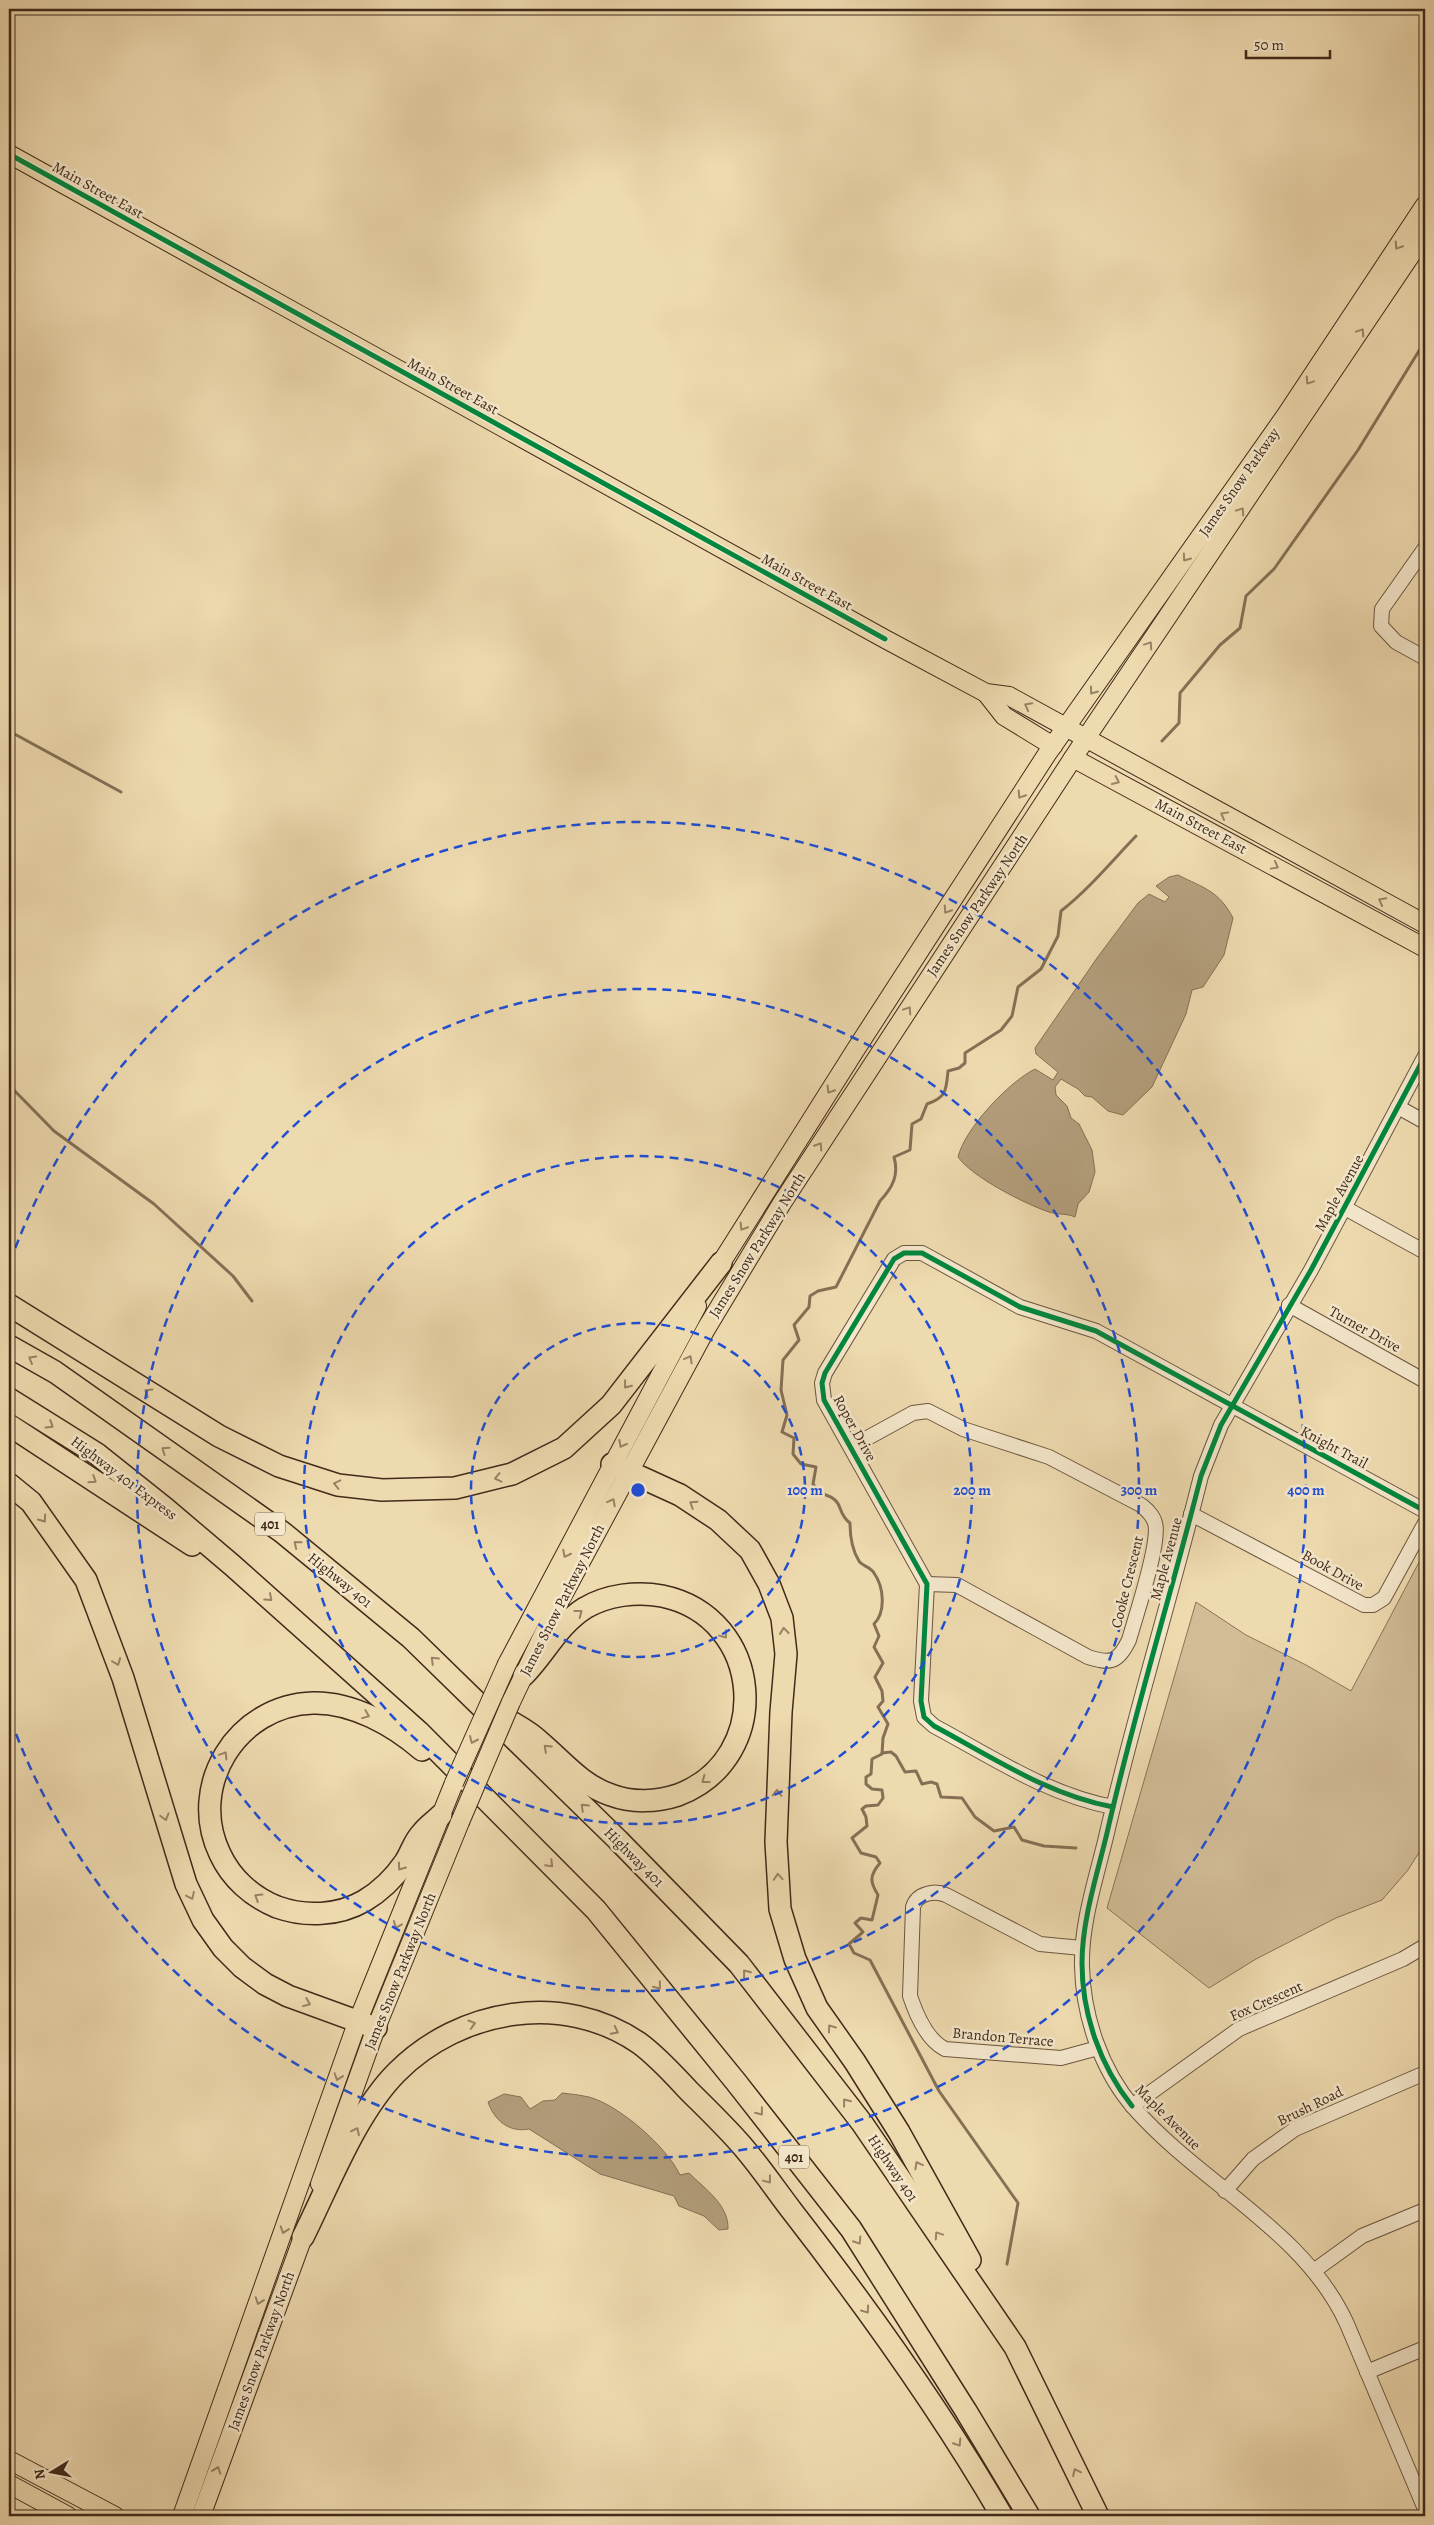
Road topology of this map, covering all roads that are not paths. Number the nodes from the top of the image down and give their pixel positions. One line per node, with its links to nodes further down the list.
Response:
1 (9, 154): 6 (main road, Main Street East)
2 (1425, 205): 7 (main road, James Snow Parkway, one-way to 7)
3 (1425, 234): 8 (main road, James Snow Parkway, one-way to 3)
4 (1425, 548): 5 (street)
5 (1425, 658)
6 (986, 693): 7 (main road, Main Street East, one-way to 6); 9 (main road, Main Street East)
7 (1066, 728): 8 (main road, Main Street East); 9 (main road, James Snow Parkway)
8 (1086, 739): 10 (main road, James Snow Parkway); 11 (main road, Main Street East, one-way to 8)
9 (1050, 750): 10 (street, Main Street East); 18 (main road, James Snow Parkway North, one-way to 18)
10 (1073, 758): 12 (main road, Main Street East, one-way to 12); 27 (main road, James Snow Parkway North, one-way to 10)
11 (1425, 924)
12 (1425, 948)
13 (1425, 1056): 14 (street, Maple Avenue)
14 (1398, 1107): 15 (street); 16 (street, Maple Avenue)
15 (1425, 1122)
16 (1345, 1208): 17 (street); 20 (street, Maple Avenue)
17 (1425, 1252)
18 (721, 1263): 19 (highway, one-way to 19); 27 (main road, James Snow Parkway North, one-way to 27)
19 (9, 1305)
20 (1289, 1305): 22 (street, Turner Drive); 24 (street, Maple Avenue)
21 (9, 1346): 35 (highway, Highway 401 / 401, one-way to 21)
22 (1425, 1381)
23 (9, 1399): 32 (highway, Highway 401 Express / 401, one-way to 32)
24 (1232, 1406): 26 (street, Roper Drive); 29 (street, Knight Trail); 30 (street, Maple Avenue)
25 (9, 1425): 32 (highway, 401, one-way to 32)
26 (851, 1447): 33 (street, Roper Drive); 33 (street, Cooke Crescent)
27 (620, 1467): 34 (main road, James Snow Parkway North); 49 (highway, one-way to 27)
28 (9, 1484): 41 (highway, one-way to 41)
29 (1425, 1511)
30 (1191, 1514): 31 (street, Book Drive); 36 (street, Maple Avenue)
31 (1425, 1523)
32 (232, 1565): 38 (highway, 401, one-way to 38)
33 (927, 1584): 36 (street)
34 (516, 1670): 35 (highway, one-way to 35); 37 (main road, James Snow Parkway North, bridge); 37 (main road, James Snow Parkway North, one-way to 37, bridge)
35 (469, 1694): 49 (highway, Highway 401 / 401, one-way to 35)
36 (1113, 1807): 40 (street, Maple Avenue)
37 (451, 1818): 38 (highway, one-way to 38); 41 (main road, James Snow Parkway North)
38 (516, 1829): 61 (highway, 401, one-way to 61)
39 (1425, 1946): 44 (street, Fox Crescent)
40 (1082, 1948): 42 (street, Maple Avenue); 42 (street, Brandon Terrace)
41 (366, 2025): 47 (main road, James Snow Parkway North); 58 (main road, James Snow Parkway North, one-way to 58)
42 (1098, 2048): 44 (street, Maple Avenue)
43 (1425, 2073): 45 (street, Brush Road)
44 (1132, 2106): 45 (street, Maple Avenue)
45 (1225, 2191): 48 (street, Maple Avenue)
46 (1425, 2210): 48 (street)
47 (303, 2238): 59 (main road, James Snow Parkway North, one-way to 47); 60 (highway, one-way to 60)
48 (1314, 2270): 51 (street, Maple Avenue)
49 (1015, 2347): 62 (highway, Highway 401 / 401, one-way to 49)
50 (1425, 2348): 51 (street)
51 (1367, 2372): 53 (street, Maple Avenue)
52 (9, 2460): 57 (main road)
53 (1420, 2481): 55 (street, Maple Avenue)
54 (9, 2484): 56 (main road)
55 (1425, 2509)
56 (68, 2516)
57 (115, 2516)
58 (182, 2516)
59 (201, 2516)
60 (1002, 2516)
61 (1029, 2516)
62 (1098, 2516)

